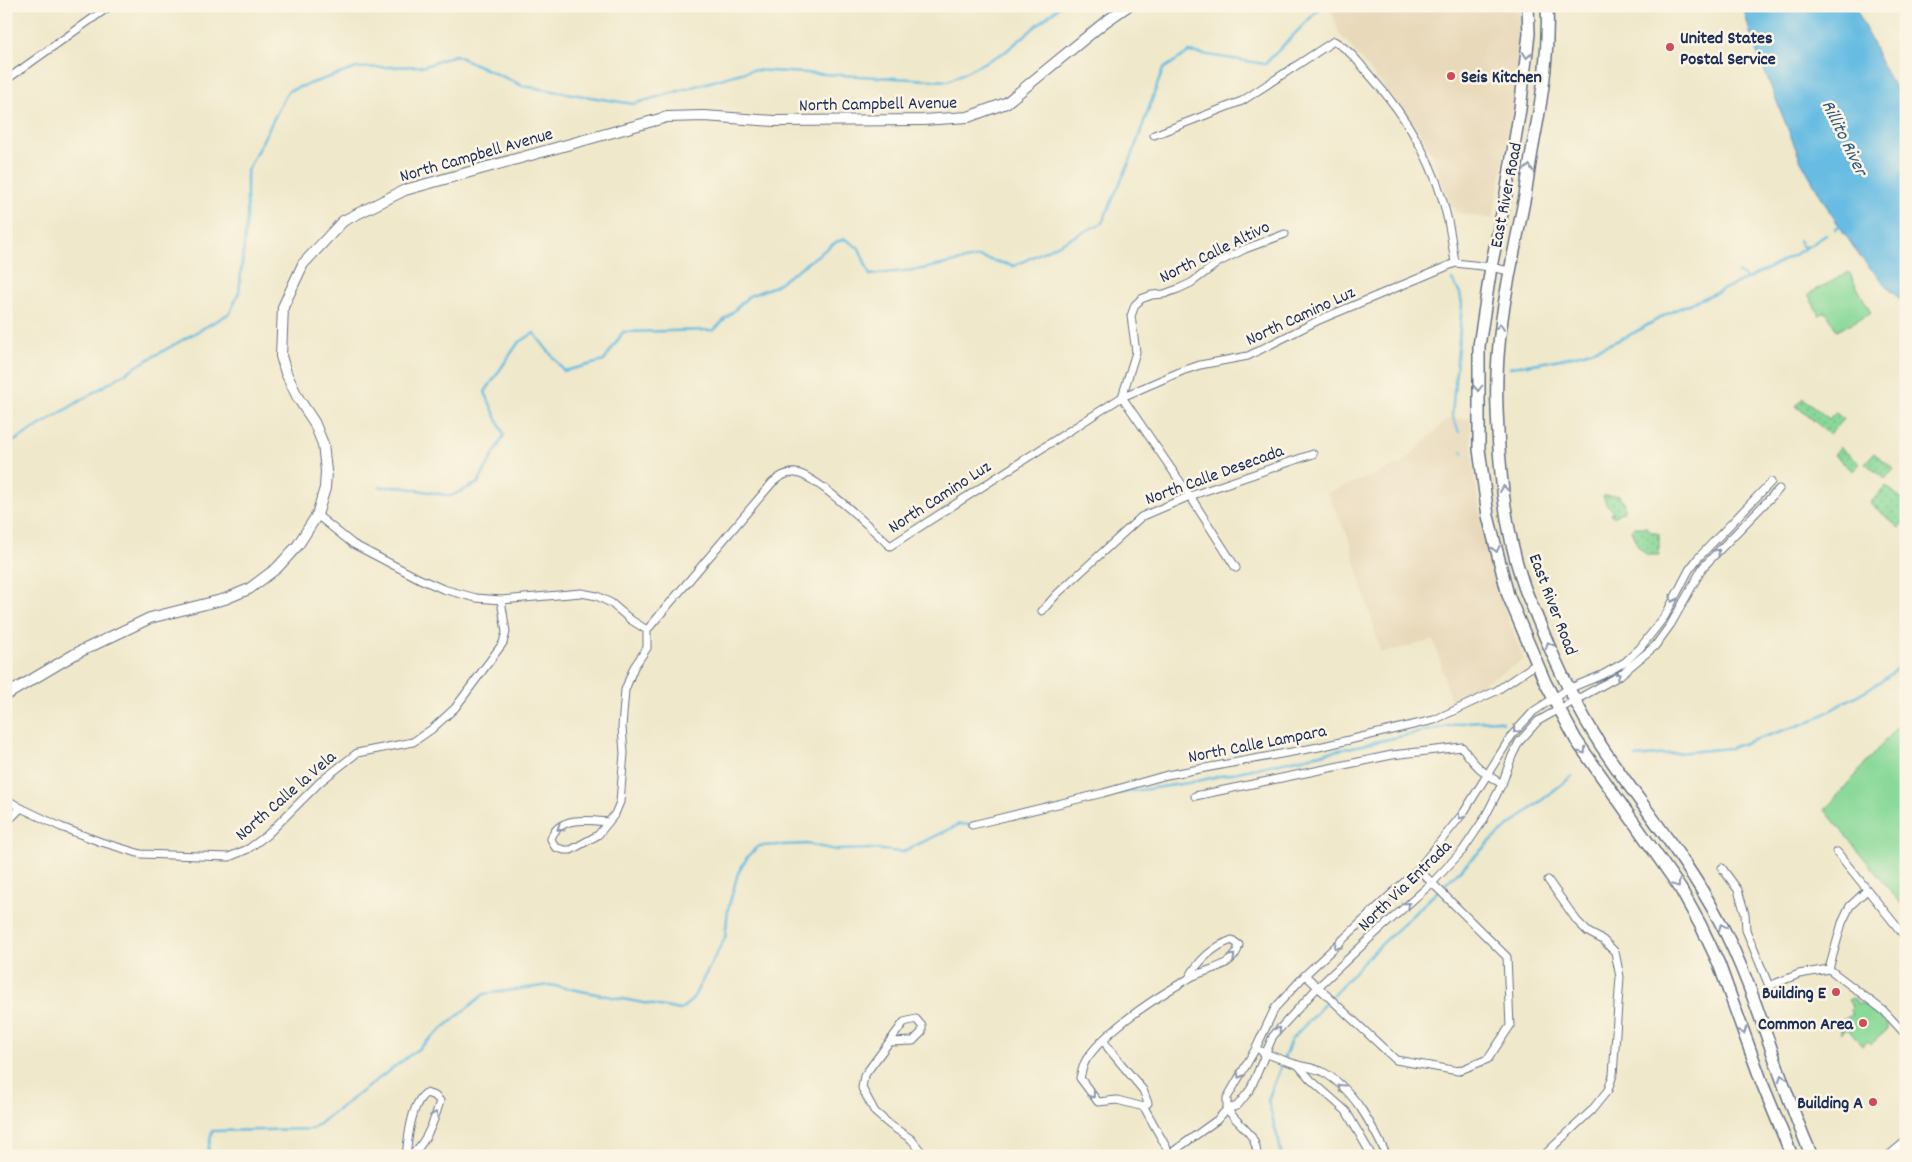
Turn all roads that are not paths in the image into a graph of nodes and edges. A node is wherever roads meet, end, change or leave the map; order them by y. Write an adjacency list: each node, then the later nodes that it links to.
1 (110, 6): 5 (street)
2 (1128, 6): 16 (main road, North Campbell Avenue)
3 (1528, 6): 9 (main road, East River Road, one-way to 9)
4 (1547, 6): 10 (main road, East River Road, one-way to 4)
5 (6, 80)
6 (1154, 135): 8 (street)
7 (1284, 234): 11 (street, North Calle Altivo)
8 (1455, 263): 9 (street, North Camino Luz); 11 (street, North Camino Luz)
9 (1491, 267): 10 (street, North Camino Luz); 21 (main road, East River Road, one-way to 21)
10 (1509, 272): 22 (main road, East River Road, one-way to 10)
11 (1122, 397): 15 (street); 20 (street, North Camino Luz)
12 (1313, 454): 15 (street, North Calle Desecada)
13 (1771, 482): 22 (street, North Via Entrada, one-way to 22)
14 (1778, 489): 25 (street, North Via Entrada, one-way to 14)
15 (1190, 496): 17 (street); 19 (street, North Calle Desecada)
16 (317, 515): 18 (street); 23 (main road, North Campbell Avenue)
17 (1236, 568)
18 (501, 600): 20 (street); 31 (street, North Calle la Vela)
19 (1042, 611)
20 (647, 630): 32 (street)
21 (1536, 664): 24 (main road, East River Road); 34 (street, North Calle Lampara)
22 (1568, 689): 24 (street, North Via Entrada); 25 (main road, East River Road)
23 (6, 695)
24 (1552, 698): 26 (main road, East River Road); 27 (street, North Via Entrada, one-way to 27)
25 (1574, 700): 26 (street, North Via Entrada); 66 (main road, East River Road, one-way to 25)
26 (1558, 709): 28 (street, North Via Entrada); 65 (main road, East River Road, one-way to 65)
27 (1487, 775): 28 (street); 29 (street); 37 (street, North Via Entrada, one-way to 37)
28 (1502, 784): 39 (street, North Via Entrada)
29 (1195, 796)
30 (6, 799): 31 (street, North Calle la Vela)
31 (21, 808): 33 (street)
32 (607, 822): 32 (street, one-way to 32)
33 (6, 823)
34 (972, 825)
35 (1837, 852): 40 (street)
36 (1722, 868): 42 (street)
37 (1418, 869): 39 (street); 43 (street, North Via Entrada, one-way to 43)
38 (1548, 880): 64 (street)
39 (1432, 882): 45 (street, North Via Entrada, one-way to 39); 45 (street)
40 (1867, 890): 41 (street); 42 (street)
41 (1906, 938)
42 (1829, 969): 46 (street)
43 (1305, 976): 45 (street); 49 (street, North Via Entrada)
44 (1190, 978): 44 (street, one-way to 44); 47 (street)
45 (1317, 988): 50 (street, North Via Entrada, one-way to 45)
46 (1906, 1035)
47 (1104, 1040): 52 (street); 52 (street, one-way to 52)
48 (890, 1042): 48 (street); 60 (street)
49 (1256, 1048): 50 (street); 54 (street, North Via Entrada, one-way to 54)
50 (1265, 1053): 51 (street); 54 (street, North Via Entrada)
51 (1298, 1065): 53 (street, one-way to 51); 55 (street)
52 (1144, 1107): 57 (street)
53 (1360, 1108): 55 (street); 63 (street)
54 (1228, 1109): 57 (street, North Via Entrada); 61 (street)
55 (1349, 1116): 62 (street)
56 (1906, 1142): 67 (street)
57 (1168, 1155)
58 (406, 1156): 59 (street, one-way to 58)
59 (410, 1156)
60 (925, 1156)
61 (1257, 1156)
62 (1372, 1156)
63 (1387, 1156)
64 (1543, 1156)
65 (1792, 1156)
66 (1812, 1156)
67 (1888, 1156)

